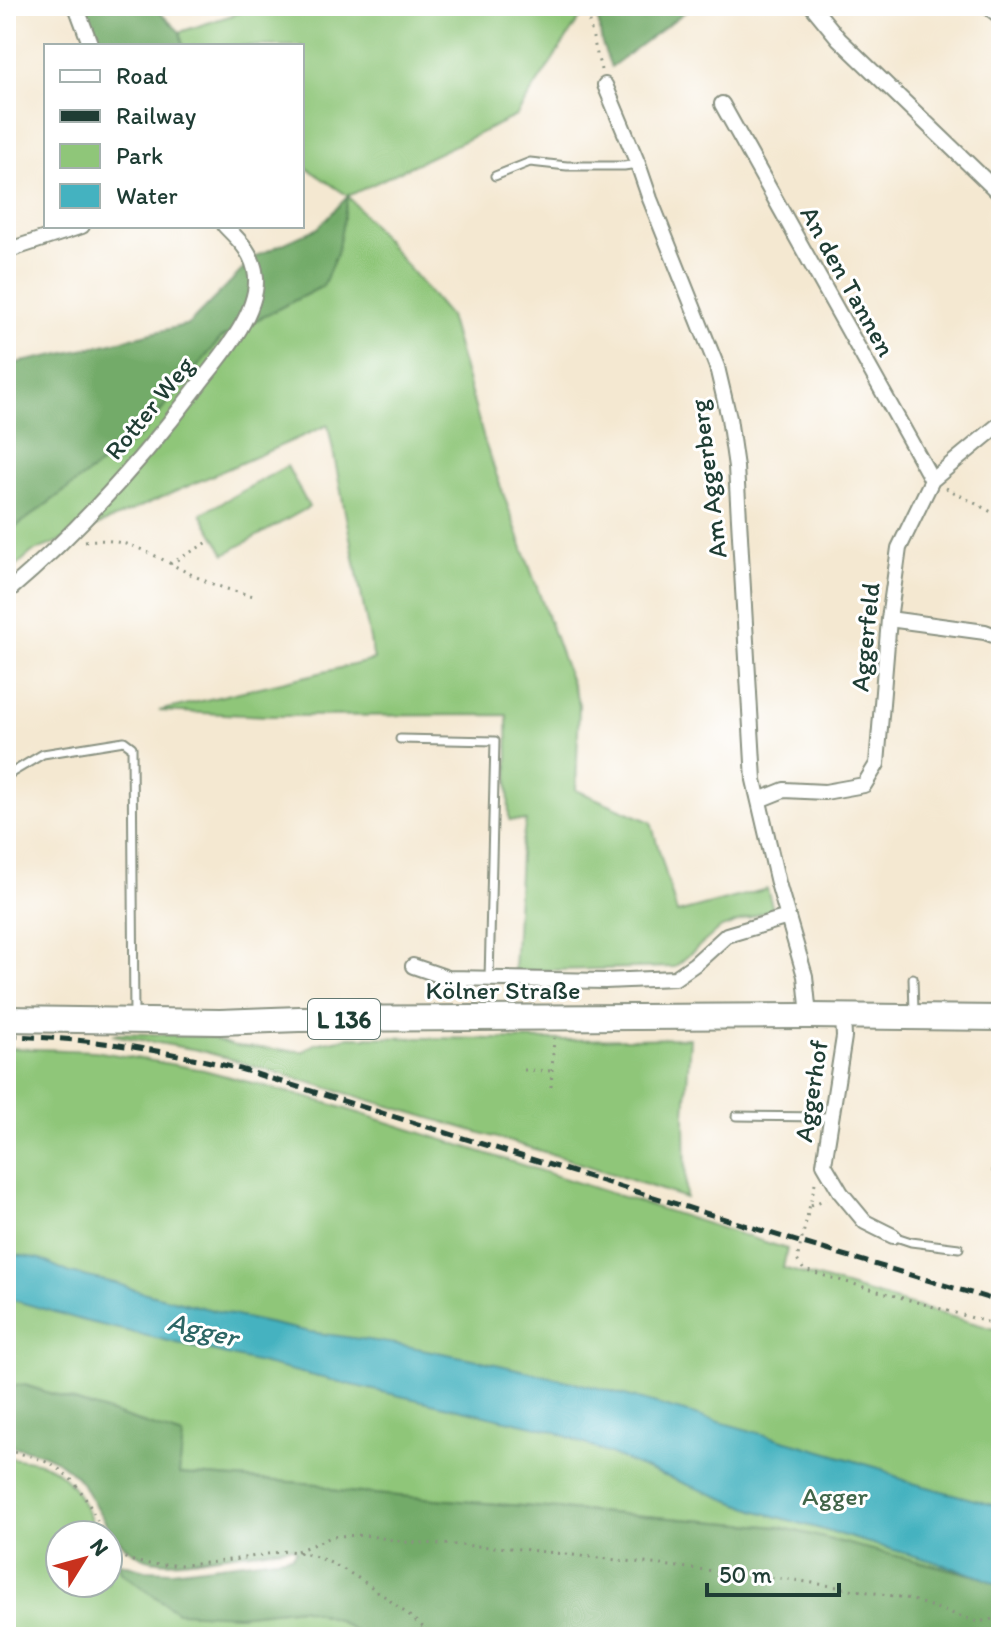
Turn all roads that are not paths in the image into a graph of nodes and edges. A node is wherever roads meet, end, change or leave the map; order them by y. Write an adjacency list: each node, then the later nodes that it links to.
1 (76, 6): 5 (street)
2 (812, 6): 10 (street)
3 (987, 6): 4 (street)
4 (1001, 17)
5 (90, 44)
6 (605, 85): 8 (street, Am Aggerberg)
7 (722, 104): 15 (street, An den Tannen)
8 (638, 164): 9 (lane); 21 (street, Am Aggerberg)
9 (495, 176)
10 (1001, 195)
11 (76, 228): 13 (street)
12 (227, 228): 16 (street, Rotter Weg)
13 (6, 251)
14 (1001, 423): 15 (street, Aggerfeld)
15 (932, 480): 17 (street, Aggerfeld)
16 (6, 593)
17 (889, 619): 18 (street); 21 (street, Aggerfeld)
18 (1001, 638)
19 (400, 739): 25 (lane)
20 (6, 776): 31 (lane)
21 (759, 800): 22 (street, Am Aggerberg)
22 (788, 917): 25 (street); 26 (street, Am Aggerberg)
23 (413, 966): 25 (street)
24 (913, 978): 28 (lane)
25 (489, 979)
26 (809, 1016): 27 (main road, Kölner Straße / L 136); 31 (main road, Kölner Straße / L 136)
27 (843, 1017): 28 (main road, Kölner Straße / L 136); 33 (street, Aggerhof)
28 (914, 1017): 29 (main road, Kölner Straße / L 136)
29 (1001, 1018)
30 (6, 1019): 31 (main road, Kölner Straße / L 136)
31 (134, 1020)
32 (736, 1116): 33 (lane)
33 (832, 1117): 36 (street, Aggerhof)
34 (1001, 1152): 35 (lane)
35 (997, 1171)
36 (893, 1236): 37 (lane)
37 (959, 1248)

